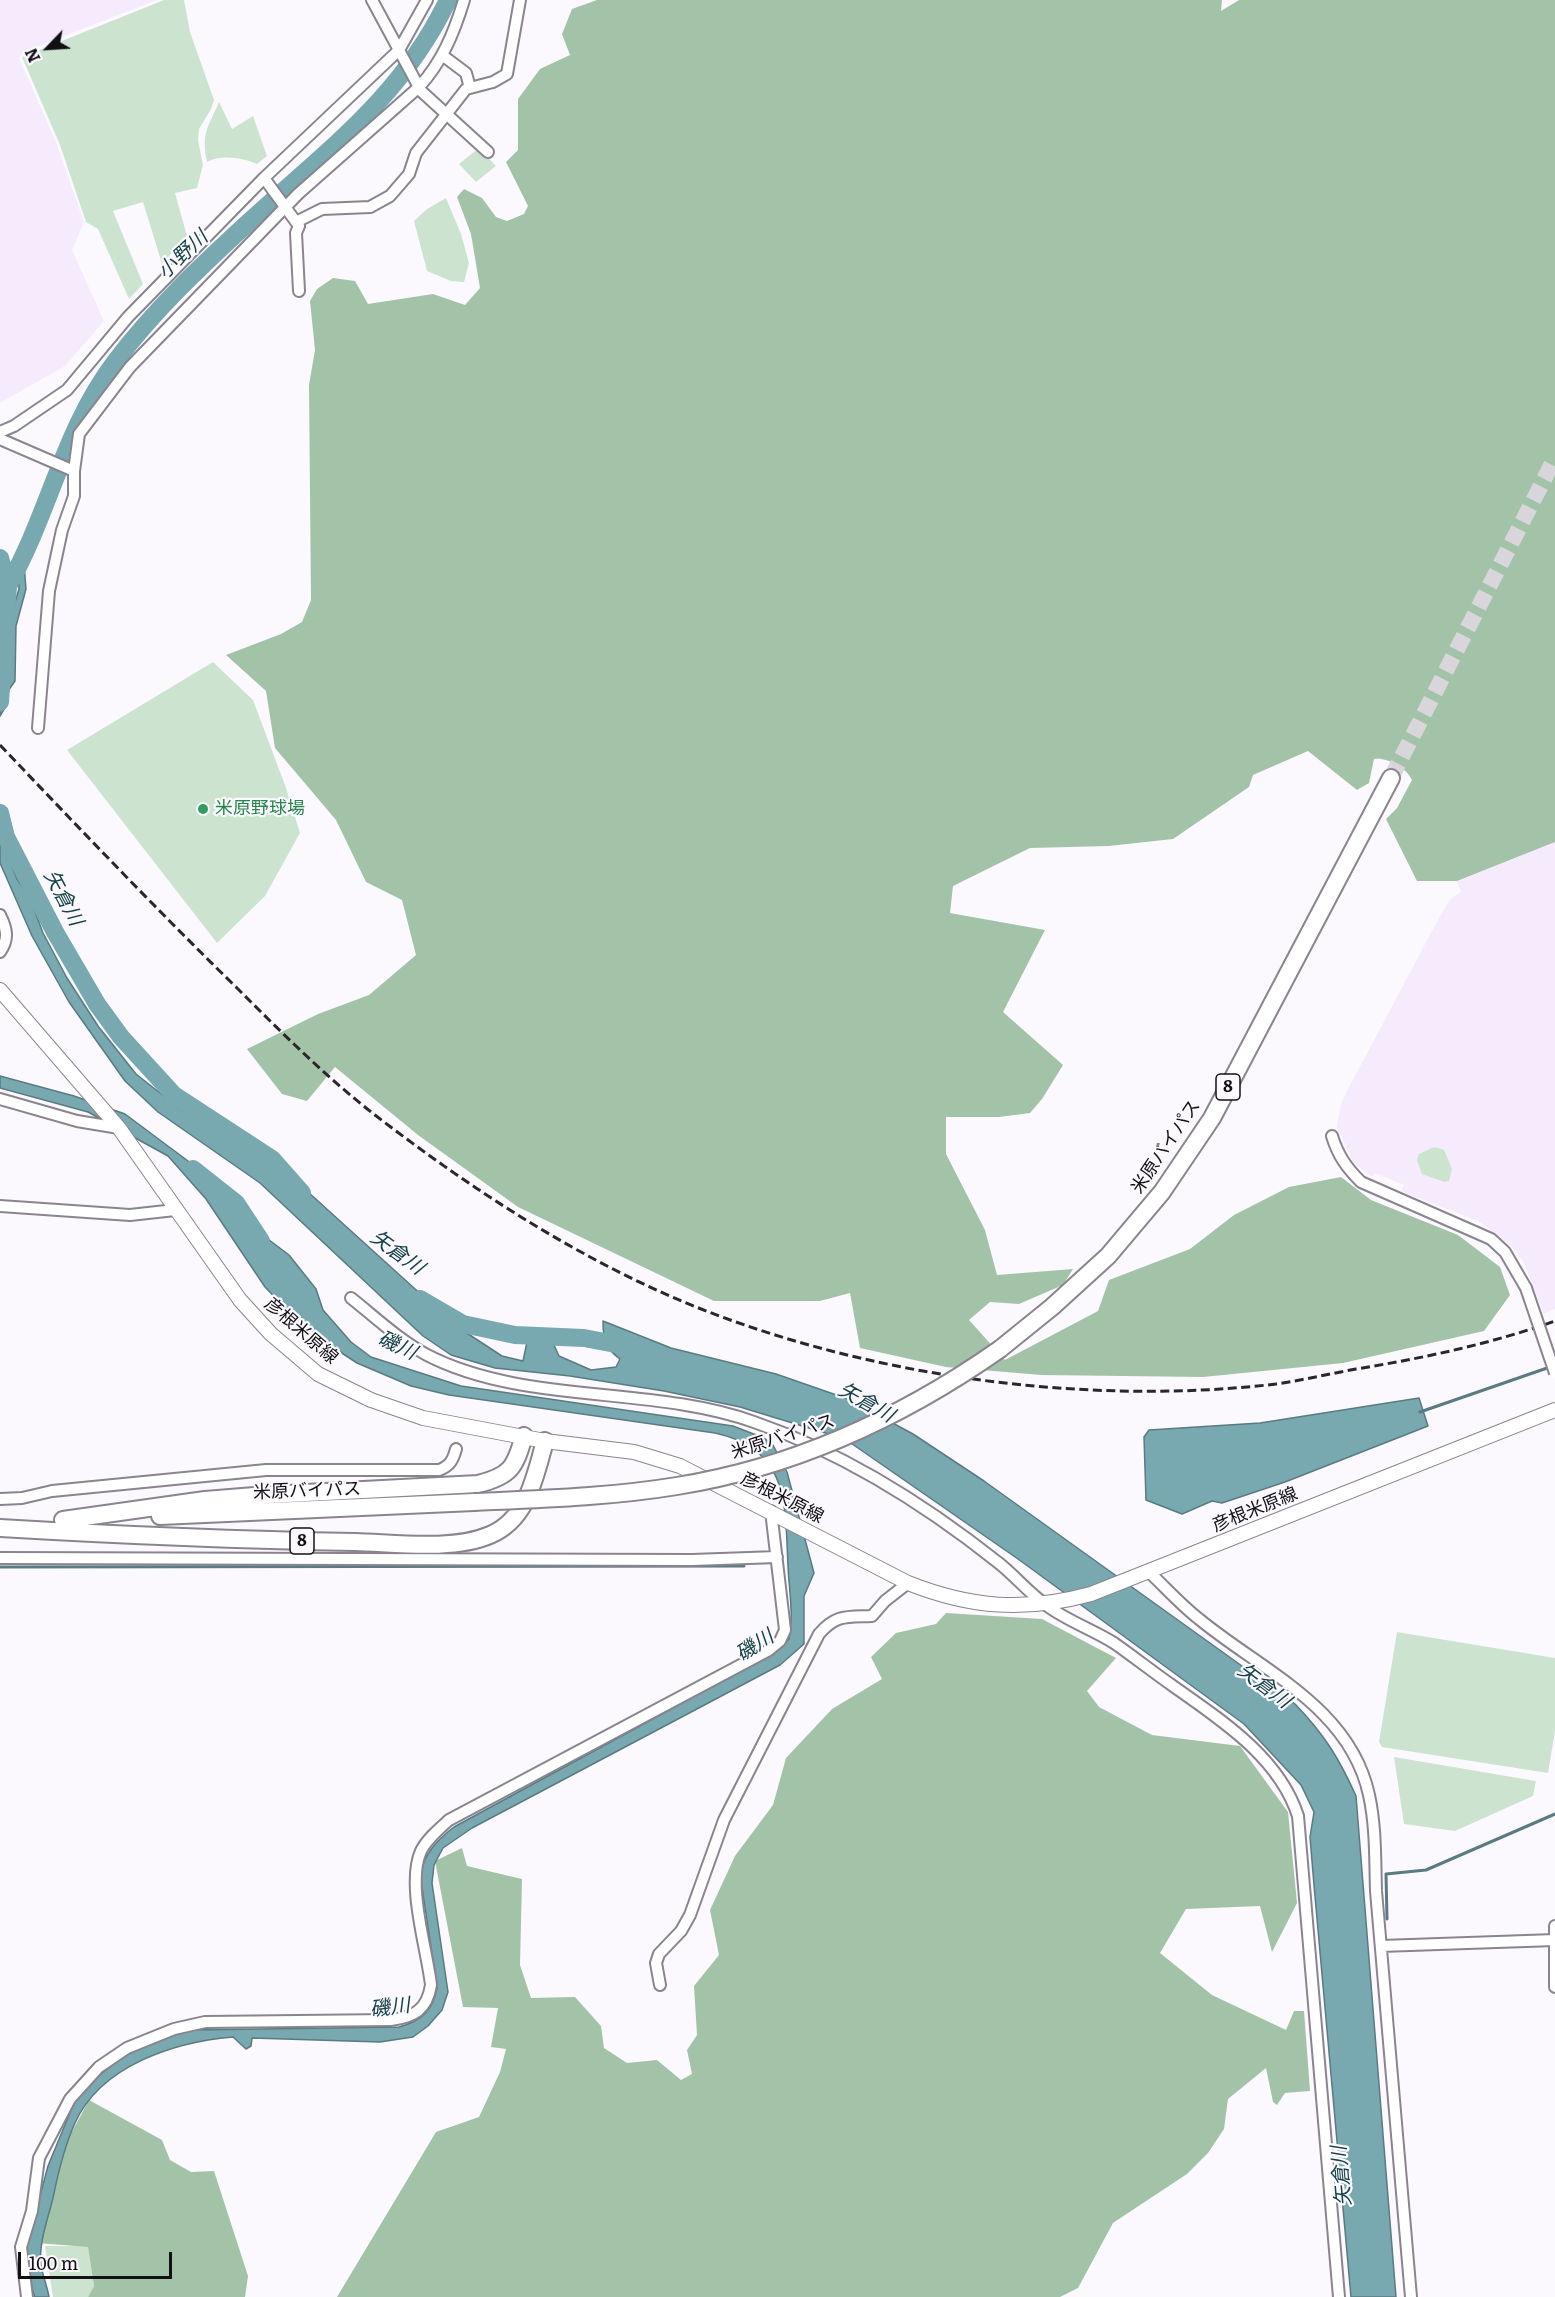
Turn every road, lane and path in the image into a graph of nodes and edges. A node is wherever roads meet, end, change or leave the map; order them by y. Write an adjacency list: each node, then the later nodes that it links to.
1 (372, 0): 5 (street)
2 (427, 0): 5 (street)
3 (464, 0): 6 (street)
4 (520, 0): 8 (street)
5 (402, 54): 7 (street); 11 (street)
6 (442, 55): 7 (street); 8 (street)
7 (418, 85): 9 (street); 12 (street)
8 (470, 88): 9 (street)
9 (447, 114): 10 (street); 13 (street)
10 (488, 152)
11 (266, 181): 12 (street); 15 (street)
12 (286, 206): 13 (street); 17 (street)
13 (296, 222): 14 (street)
14 (299, 291)
15 (0, 432)
16 (0, 439): 17 (street)
17 (74, 471): 18 (street)
18 (38, 728)
19 (1391, 778): 36 (highway, 米原バイパス / 8, bridge)
20 (0, 915): 21 (street)
21 (0, 952)
22 (0, 990): 24 (main road, 彦根米原線)
23 (0, 1099): 24 (street)
24 (119, 1128): 27 (main road, 彦根米原線)
25 (1332, 1136): 29 (street, bridge)
26 (0, 1206): 27 (street)
27 (175, 1210): 31 (main road, 彦根米原線)
28 (351, 1298): 43 (street)
29 (1555, 1373)
30 (1555, 1410): 41 (main road, 彦根米原線)
31 (524, 1436): 32 (main road, 彦根米原線); 36 (highway, 8)
32 (545, 1441): 35 (main road, 彦根米原線); 38 (highway, 8)
33 (456, 1449): 34 (street)
34 (0, 1499)
35 (775, 1514): 39 (street); 42 (main road, 彦根米原線)
36 (63, 1520): 37 (highway, 米原バイパス / 8)
37 (0, 1522)
38 (0, 1528)
39 (777, 1557): 40 (street); 49 (street)
40 (0, 1558)
41 (1143, 1574): 43 (main road, 彦根米原線); 46 (street)
42 (908, 1583): 43 (main road, 彦根米原線); 47 (street)
43 (1050, 1604): 50 (street)
44 (1555, 1926): 45 (street)
45 (1554, 1940): 46 (street); 48 (street)
46 (1381, 1946): 51 (street)
47 (660, 1985)
48 (1555, 1987)
49 (27, 2297)
50 (1339, 2297)
51 (1411, 2297)

